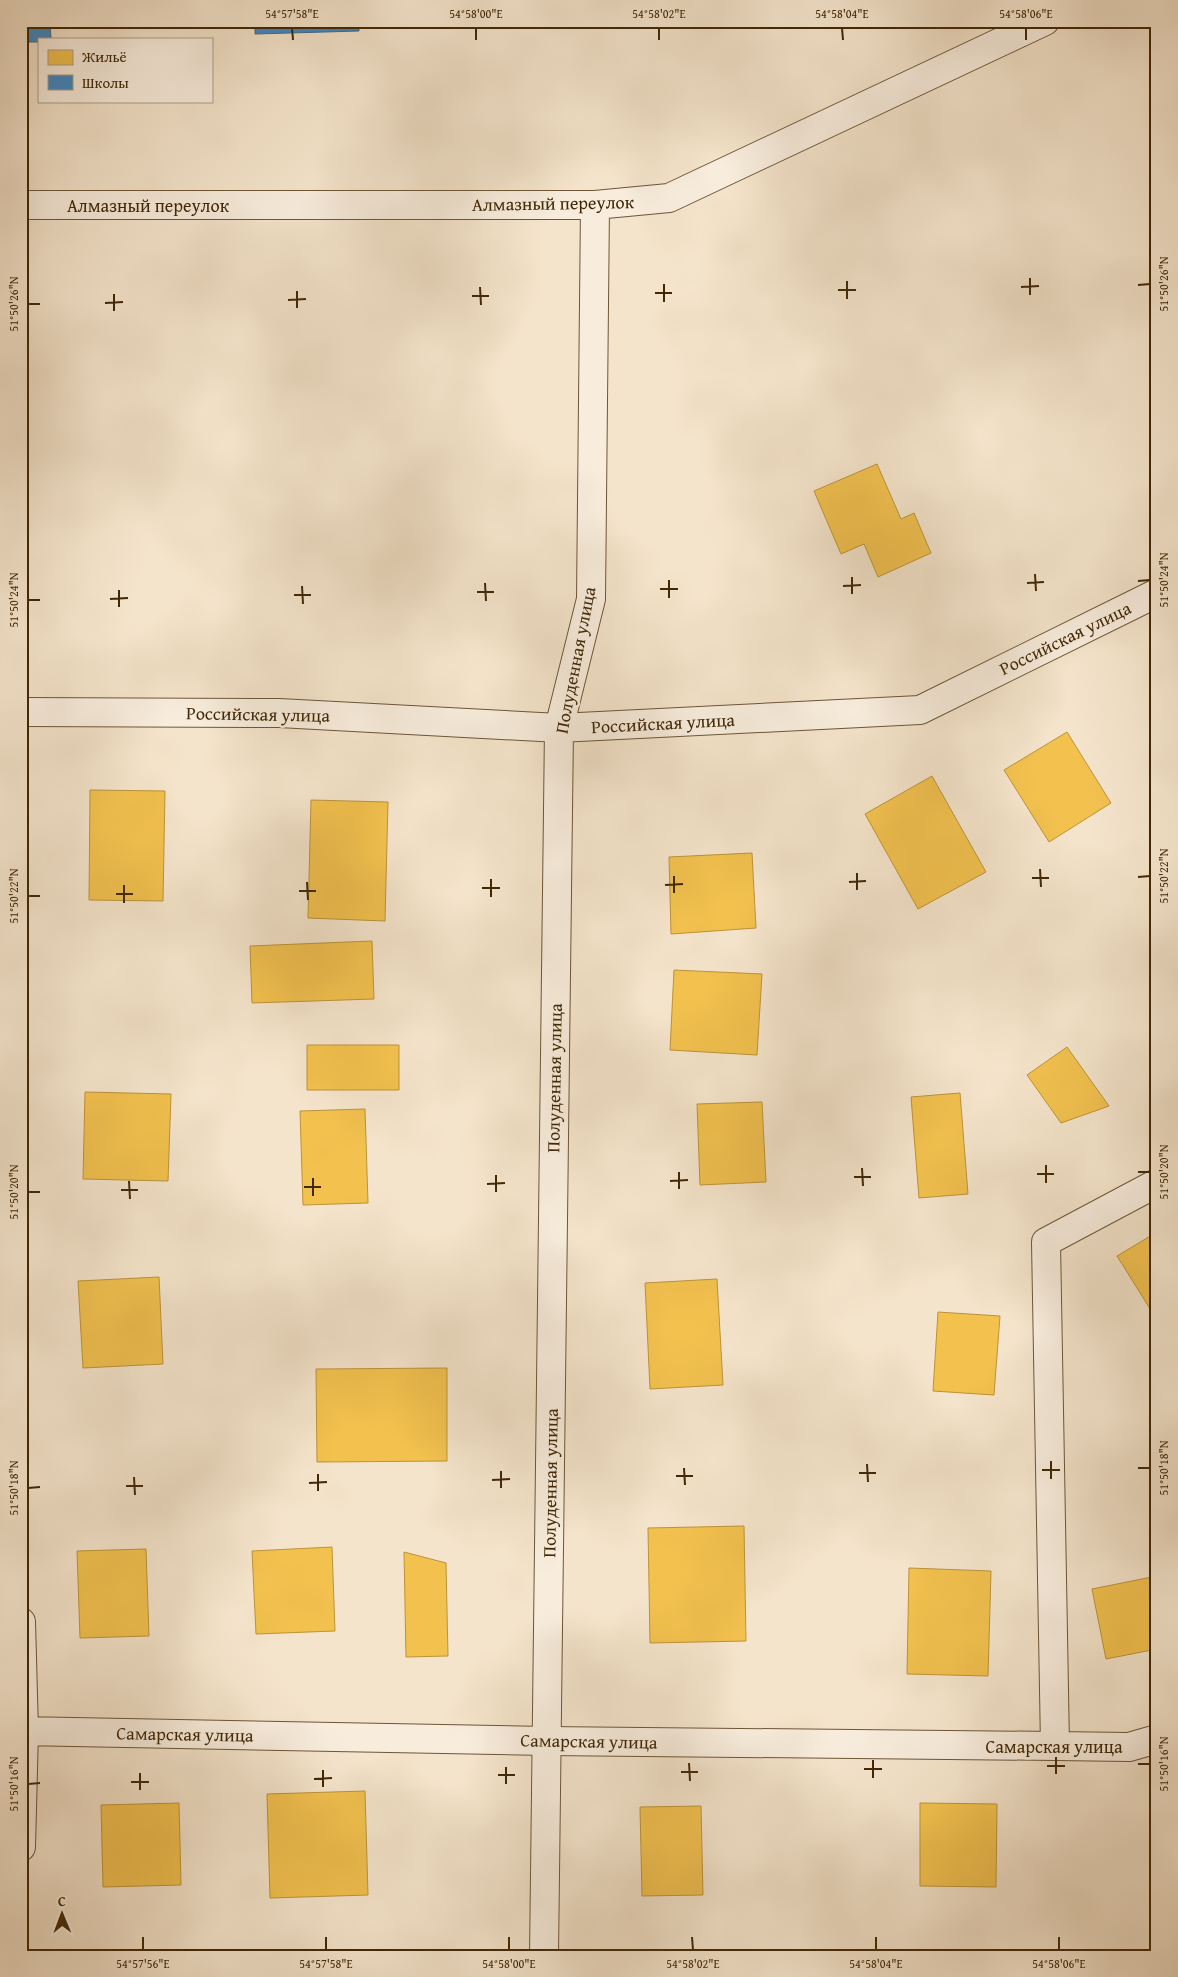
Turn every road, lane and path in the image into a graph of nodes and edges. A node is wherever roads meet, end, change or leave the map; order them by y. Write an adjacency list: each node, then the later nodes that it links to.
1 (1045, 21): 3 (street, Алмазный переулок)
2 (21, 204): 3 (street, Алмазный переулок)
3 (595, 205): 6 (street, Полуденная улица)
4 (1157, 592): 6 (street, Российская улица)
5 (21, 712): 6 (street, Российская улица)
6 (559, 728): 11 (street, Полуденная улица)
7 (1157, 1183): 12 (street)
8 (21, 1622): 9 (street)
9 (23, 1731): 11 (street, Самарская улица); 13 (street)
10 (1157, 1739): 12 (street, Самарская улица)
11 (546, 1741): 12 (street, Самарская улица); 14 (street, Полуденная улица)
12 (1055, 1746)
13 (21, 1847)
14 (544, 1956)

